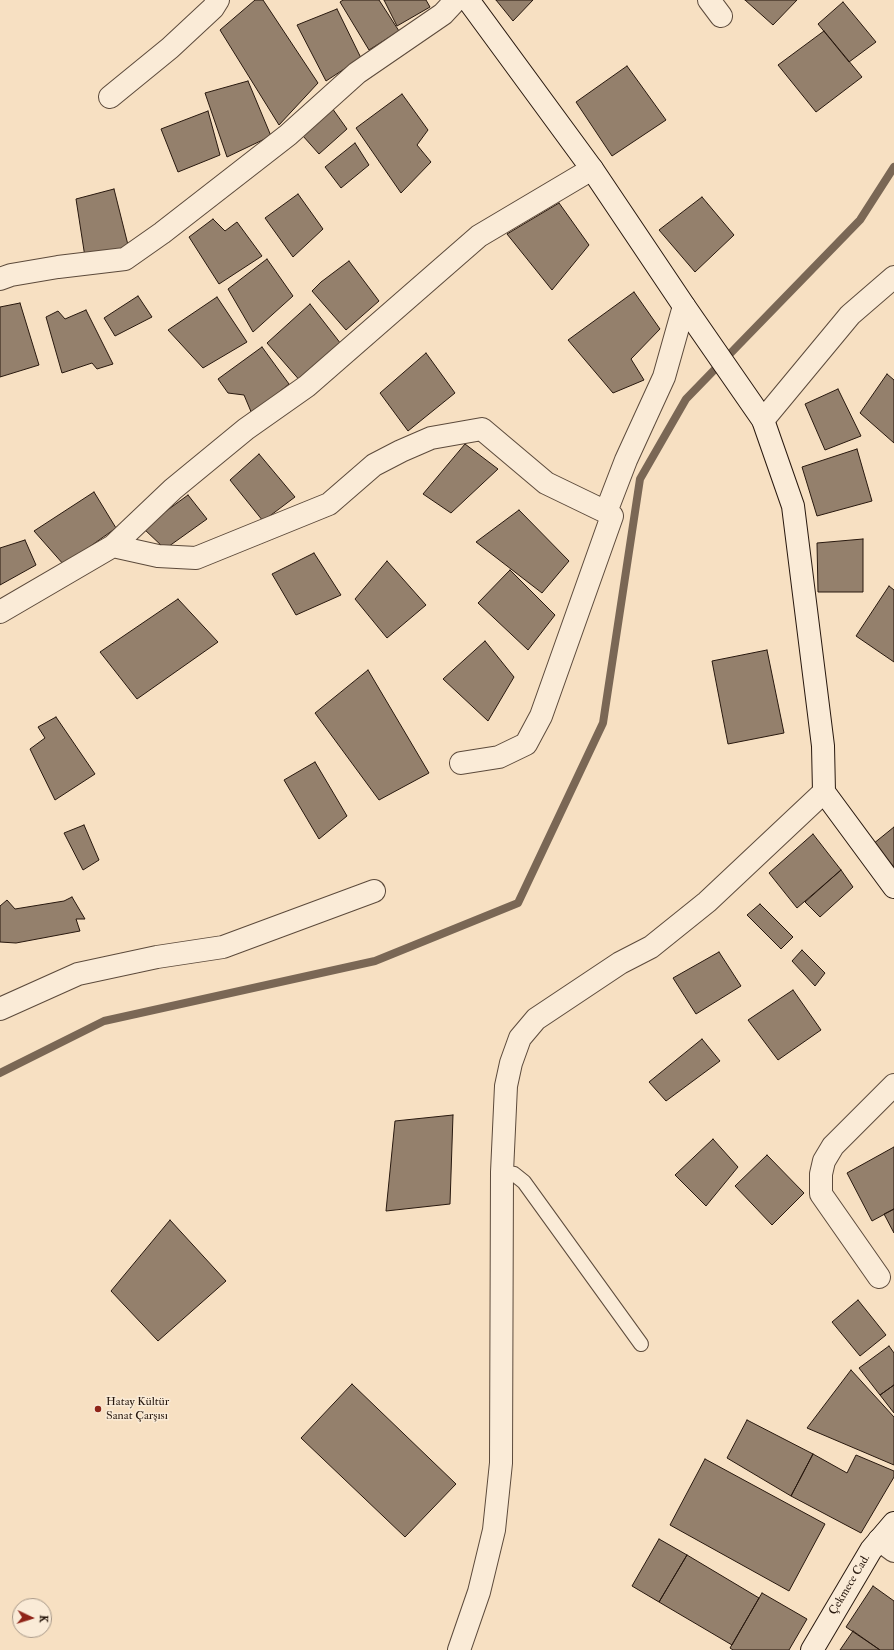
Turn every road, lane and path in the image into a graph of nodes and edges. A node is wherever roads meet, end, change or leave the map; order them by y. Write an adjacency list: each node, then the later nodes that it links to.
1 (218, 0): 4 (street)
2 (456, 0): 7 (street)
3 (468, 0): 5 (street)
4 (110, 97)
5 (592, 169): 8 (street); 11 (street)
6 (894, 277): 9 (street)
7 (0, 279)
8 (684, 306): 9 (street); 10 (street)
9 (763, 420): 14 (street)
10 (606, 512): 11 (street); 13 (street)
11 (114, 546): 12 (street)
12 (0, 612)
13 (461, 763)
14 (824, 792): 15 (street); 19 (street)
15 (894, 887)
16 (374, 891): 17 (street)
17 (0, 1009)
18 (894, 1085): 20 (street)
19 (502, 1172): 21 (lane); 24 (street)
20 (879, 1277)
21 (641, 1344)
22 (894, 1523): 23 (street, Çekmece Cad.)
23 (886, 1545): 25 (street, Çekmece Cad.)
24 (459, 1650)
25 (812, 1650)

